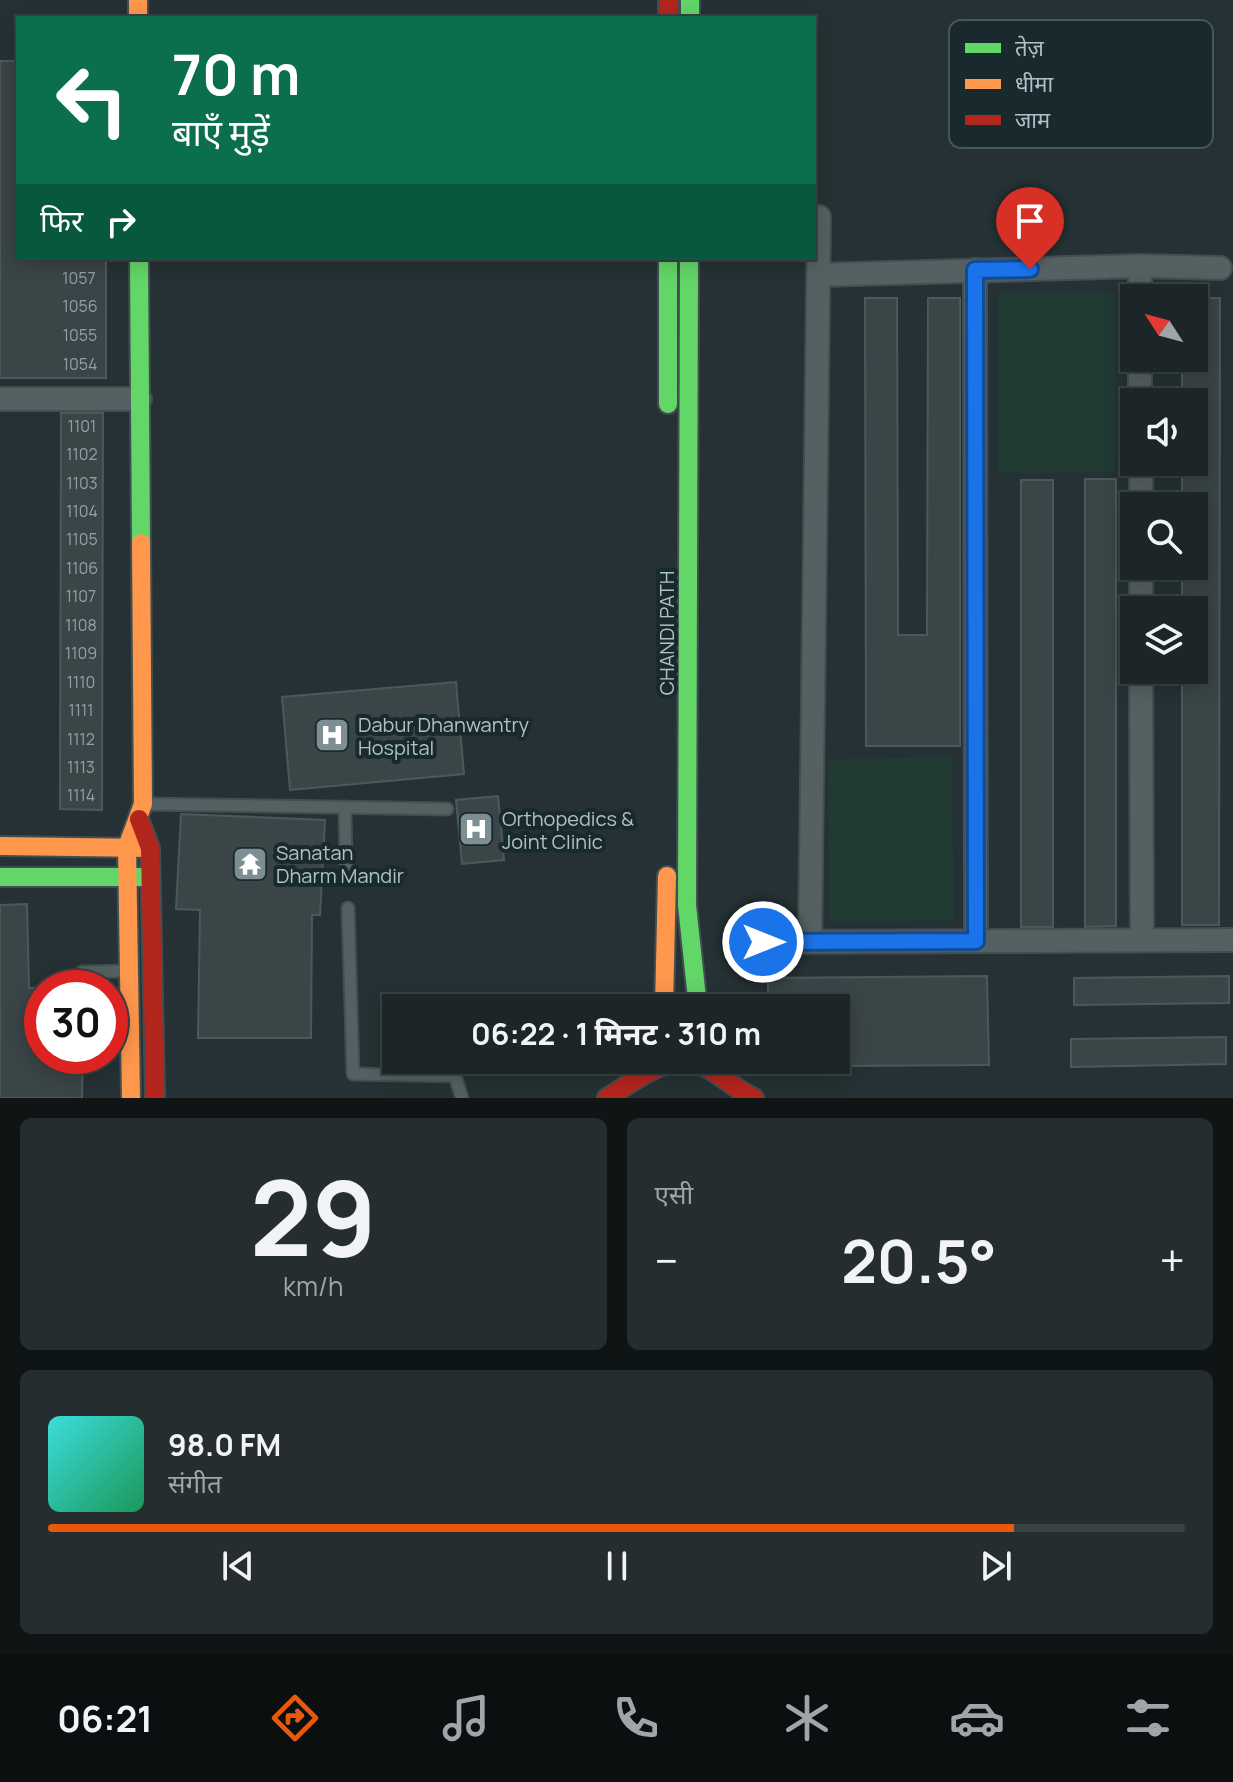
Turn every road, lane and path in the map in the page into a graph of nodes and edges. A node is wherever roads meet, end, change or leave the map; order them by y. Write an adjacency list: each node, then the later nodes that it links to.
1 (819, 217): 8 (street)
2 (139, 260): 11 (street)
3 (668, 260): 12 (street)
4 (689, 260): 33 (street, CHANDI PATH)
5 (1140, 266): 6 (street); 7 (street); 9 (street)
6 (1220, 268)
7 (975, 270): 8 (street); 29 (street)
8 (818, 275): 28 (street)
9 (1140, 284)
10 (0, 399): 11 (street)
11 (140, 399): 16 (street)
12 (668, 416)
13 (1141, 684): 26 (street)
14 (345, 807): 15 (lane); 16 (lane); 21 (lane)
15 (447, 809)
16 (141, 812): 18 (street); 19 (street)
17 (0, 846): 18 (street)
18 (127, 847): 19 (street); 23 (street)
19 (150, 848): 24 (street)
20 (667, 852): 32 (street)
21 (346, 876)
22 (0, 877): 23 (street)
23 (127, 877): 24 (street); 31 (street)
24 (150, 877): 38 (street)
25 (348, 908): 39 (lane)
26 (1142, 940): 27 (street); 29 (street)
27 (1233, 940)
28 (810, 941): 29 (street); 30 (street)
29 (976, 941)
30 (763, 942)
31 (129, 971): 37 (street)
32 (664, 994)
33 (697, 994)
34 (720, 1074): 36 (street)
35 (635, 1080): 40 (street)
36 (744, 1095)
37 (131, 1098)
38 (155, 1098)
39 (462, 1098)
40 (607, 1098)

